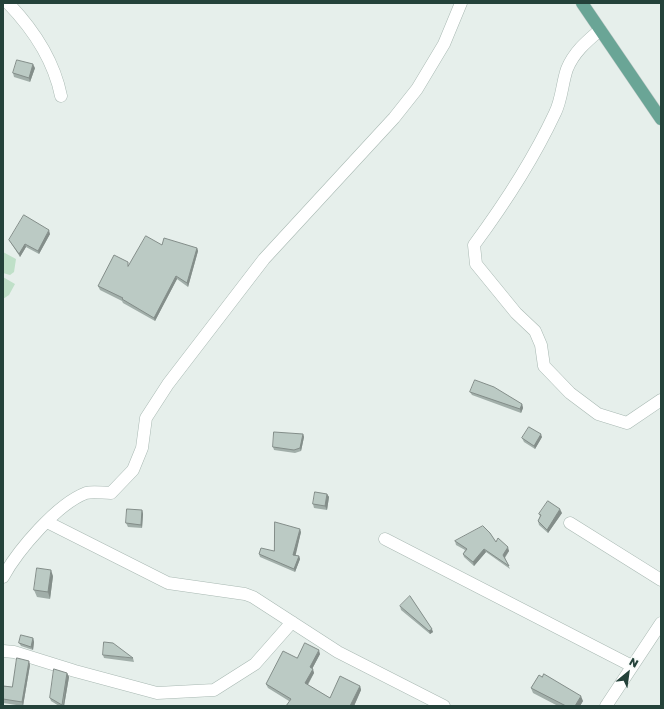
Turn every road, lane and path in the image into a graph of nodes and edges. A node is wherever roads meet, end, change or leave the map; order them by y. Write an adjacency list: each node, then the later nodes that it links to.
1 (8, 3): 5 (street)
2 (461, 3): 8 (street)
3 (582, 3): 4 (main road)
4 (600, 30): 6 (main road); 7 (street)
5 (61, 96)
6 (661, 119)
7 (661, 400)
8 (47, 522): 11 (street); 13 (street)
9 (570, 523): 12 (street)
10 (385, 539): 16 (street)
11 (3, 577)
12 (661, 580)
13 (292, 622): 15 (street); 17 (street)
14 (660, 628): 16 (street)
15 (3, 651)
16 (632, 666): 18 (street)
17 (444, 706)
18 (606, 706)

